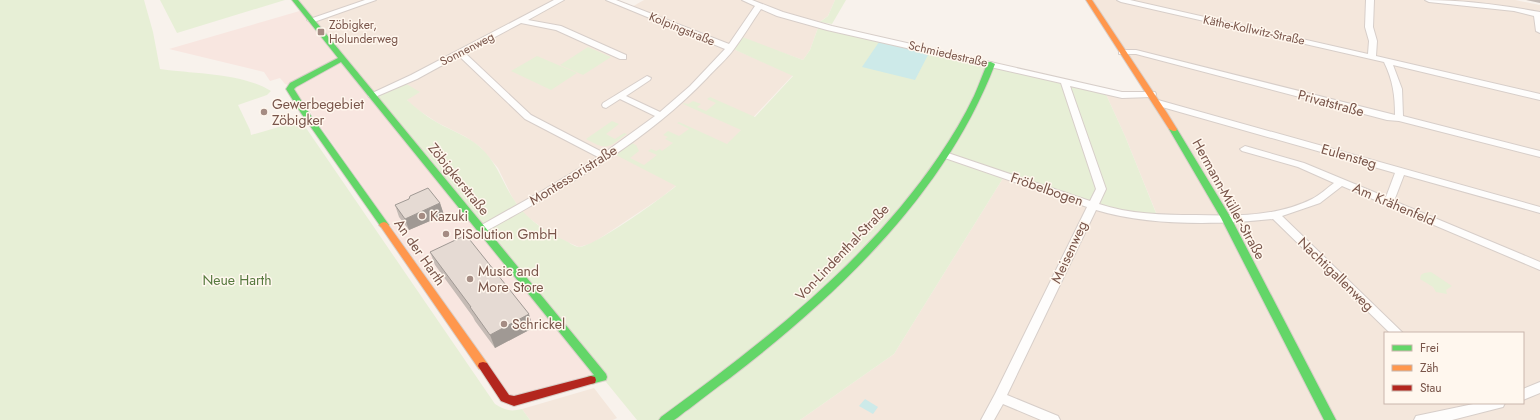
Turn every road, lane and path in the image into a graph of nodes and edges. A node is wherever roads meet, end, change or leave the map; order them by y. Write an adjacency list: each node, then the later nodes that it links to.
1 (295, 0): 12 (street, Zöbigkerstraße)
2 (372, 0): 12 (street)
3 (560, 0): 13 (street, Sonnenweg)
4 (610, 0): 15 (street, Kolpingstraße)
5 (746, 0): 10 (street, Schmiedestraße)
6 (1089, 0): 16 (street, Hermann-Müller-Straße)
7 (1121, 0): 19 (street, Käthe-Kollwitz-Straße)
8 (1370, 0): 19 (street)
9 (1429, 0): 11 (street)
10 (759, 6): 15 (street, Montessoristraße); 22 (street, Schmiedestraße)
11 (1538, 15): 14 (street)
12 (311, 20): 20 (street, Zöbigkerstraße)
13 (521, 21): 17 (street, Sonnenweg); 18 (street)
14 (1540, 31)
15 (731, 48): 31 (street, Montessoristraße)
16 (1122, 52): 25 (street, Hermann-Müller-Straße); 32 (street, Privatstraße)
17 (460, 53): 26 (street, Sonnenweg); 36 (street)
18 (623, 57)
19 (1372, 57): 21 (street, Käthe-Kollwitz-Straße)
20 (343, 58): 26 (street, Zöbigkerstraße); 47 (street, An der Harth)
21 (1387, 61): 28 (street, Käthe-Kollwitz-Straße); 32 (street)
22 (991, 64): 24 (street, Schmiedestraße); 35 (street, Von-Lindenthal-Straße)
23 (647, 78): 27 (street)
24 (1064, 81): 25 (street, Schmiedestraße); 40 (street, Fröbelbogen)
25 (1152, 94): 29 (street, Hermann-Müller-Straße)
26 (372, 95): 44 (street, Zöbigkerstraße)
27 (620, 96): 30 (street); 31 (street)
28 (1540, 98)
29 (1158, 103): 37 (street, Eulensteg); 43 (street, Hermann-Müller-Straße)
30 (606, 105)
31 (661, 116): 36 (street, Montessoristraße)
32 (1399, 118): 34 (street, Privatstraße)
33 (1245, 149): 38 (street, Am Krähenfeld)
34 (1540, 154)
35 (945, 155): 40 (street, Fröbelbogen); 53 (street, Von-Lindenthal-Straße)
36 (604, 157): 44 (street, Montessoristraße)
37 (1401, 170): 39 (street); 41 (street, Eulensteg)
38 (1341, 182): 39 (street, Am Krähenfeld); 42 (street, Meisenweg)
39 (1389, 202): 45 (street, Am Krähenfeld)
40 (1092, 205): 43 (street, Meisenweg); 50 (street, Meisenweg)
41 (1540, 210)
42 (1275, 215): 43 (street, Meisenweg); 46 (street, Nachtigallenweg)
43 (1226, 218): 56 (street, Hermann-Müller-Straße)
44 (482, 229): 47 (street, Zöbigkerstraße)
45 (1540, 266)
46 (1397, 332)
47 (602, 376)
48 (1540, 387): 49 (street)
49 (1524, 395)
50 (1000, 396): 54 (street, Meisenweg); 55 (street)
51 (1490, 404): 52 (street)
52 (1473, 406): 57 (street)
53 (665, 420)
54 (987, 420)
55 (1054, 420)
56 (1330, 420)
57 (1420, 420)

